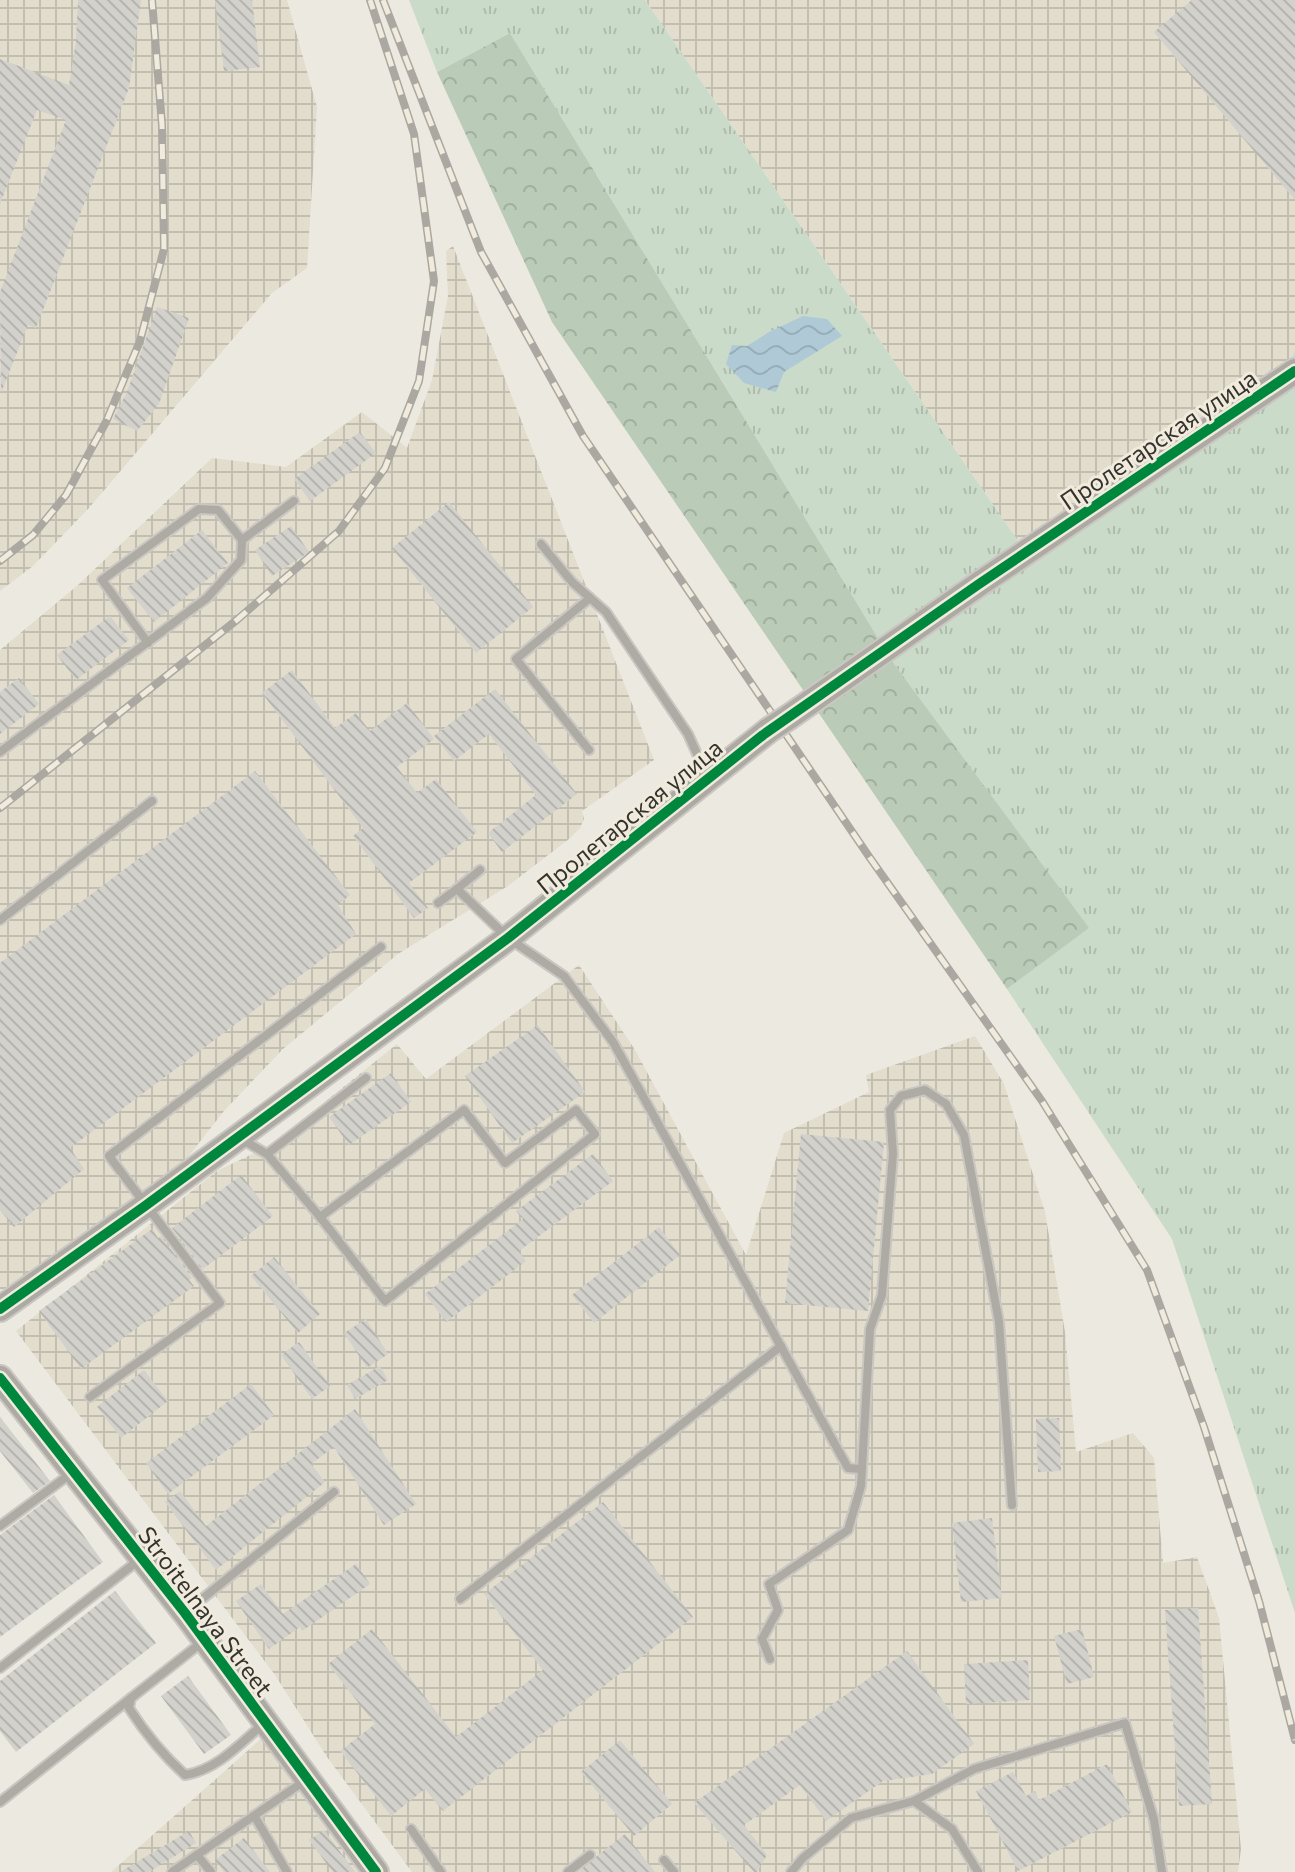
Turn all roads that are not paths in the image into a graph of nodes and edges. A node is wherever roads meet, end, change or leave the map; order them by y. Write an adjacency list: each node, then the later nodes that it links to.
1 (1295, 371): 9 (street, Пролетарская улица)
2 (294, 501): 3 (lane)
3 (242, 540): 6 (lane); 6 (lane)
4 (541, 544): 5 (lane)
5 (590, 598): 7 (lane); 9 (lane)
6 (148, 643): 8 (lane)
7 (589, 750)
8 (0, 752)
9 (708, 778): 15 (street, Пролетарская улица)
10 (152, 801): 14 (lane)
11 (480, 870): 12 (lane)
12 (457, 889): 13 (lane); 15 (lane)
13 (438, 903)
14 (0, 920)
15 (508, 938): 18 (street, Пролетарская улица); 23 (lane)
16 (381, 947): 20 (lane)
17 (366, 1078): 19 (lane)
18 (236, 1137): 19 (lane); 20 (street, Пролетарская улица)
19 (267, 1154): 21 (lane)
20 (145, 1206): 22 (street, Пролетарская улица); 25 (lane)
21 (320, 1217): 21 (lane)
22 (2, 1302)
23 (781, 1346): 26 (lane); 32 (lane)
24 (0, 1378): 27 (street, Stroitelnaya Street)
25 (90, 1397)
26 (860, 1469): 29 (lane); 35 (lane)
27 (74, 1472): 30 (lane); 33 (street, Stroitelnaya Street)
28 (334, 1492): 33 (lane)
29 (1012, 1505)
30 (0, 1526)
31 (139, 1559): 36 (lane)
32 (460, 1599)
33 (185, 1613): 39 (street, Stroitelnaya Street)
34 (201, 1643): 37 (lane)
35 (770, 1659)
36 (0, 1668)
37 (131, 1698): 38 (lane); 41 (lane)
38 (262, 1724)
39 (307, 1779): 42 (lane); 50 (street, Stroitelnaya Street)
40 (914, 1801): 54 (lane); 55 (lane); 56 (lane)
41 (0, 1802)
42 (255, 1817): 44 (lane); 49 (lane)
43 (411, 1829): 51 (lane)
44 (197, 1855): 47 (lane); 48 (lane)
45 (590, 1855): 52 (lane)
46 (664, 1860): 53 (lane)
47 (172, 1872)
48 (211, 1872)
49 (287, 1872)
50 (376, 1872)
51 (441, 1872)
52 (568, 1872)
53 (674, 1872)
54 (791, 1872)
55 (978, 1872)
56 (1162, 1872)

